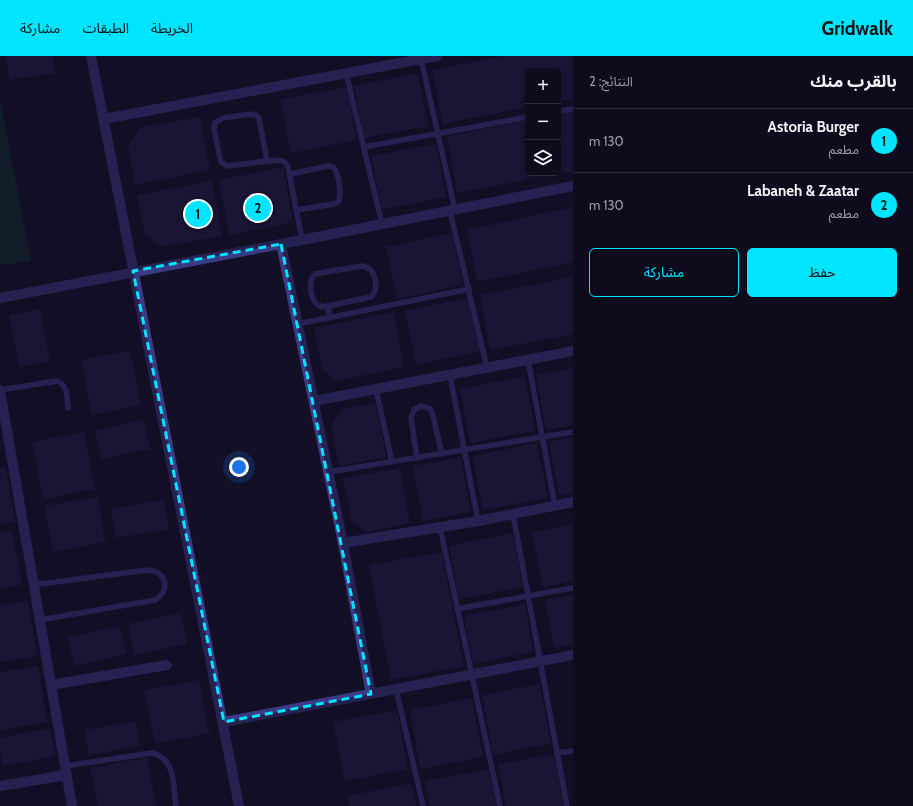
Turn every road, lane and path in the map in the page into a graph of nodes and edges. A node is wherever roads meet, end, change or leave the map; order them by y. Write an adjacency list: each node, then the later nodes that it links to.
1 (91, 56): 8 (street)
2 (437, 56): 3 (street)
3 (421, 59): 4 (street); 9 (lane)
4 (346, 73): 8 (street); 10 (lane)
5 (573, 108): 6 (lane)
6 (561, 110)
7 (525, 118): 9 (lane)
8 (104, 120): 19 (street)
9 (437, 134): 10 (lane); 15 (lane)
10 (364, 147): 16 (lane)
11 (267, 161): 11 (lane); 12 (lane)
12 (290, 174): 14 (lane); 14 (lane)
13 (573, 186): 15 (street)
14 (297, 210): 17 (lane)
15 (453, 210): 16 (street); 20 (lane)
16 (382, 224): 17 (street)
17 (302, 240): 18 (street)
18 (281, 244): 19 (street); 24 (street)
19 (133, 271): 21 (street); 59 (street)
20 (469, 289): 23 (lane); 27 (lane)
21 (0, 298)
22 (328, 306): 22 (lane); 23 (lane)
23 (330, 318): 24 (lane)
24 (298, 324): 31 (street)
25 (573, 351): 26 (street)
26 (528, 360): 27 (street); 34 (lane)
27 (487, 368): 28 (street)
28 (450, 375): 29 (street); 36 (lane)
29 (376, 389): 31 (street); 39 (lane)
30 (0, 390): 32 (lane); 35 (street)
31 (314, 401): 40 (street)
32 (68, 408)
33 (573, 432): 34 (lane)
34 (542, 437): 36 (lane); 42 (lane)
35 (5, 447): 47 (street)
36 (464, 450): 37 (lane); 44 (lane)
37 (442, 454): 38 (lane); 38 (lane)
38 (417, 458): 39 (lane)
39 (392, 462): 40 (lane)
40 (328, 472): 46 (street)
41 (573, 502): 42 (street)
42 (555, 506): 43 (street)
43 (513, 514): 44 (street); 49 (lane)
44 (478, 521): 45 (street)
45 (440, 527): 46 (street); 50 (lane)
46 (343, 543): 58 (street)
47 (33, 584): 51 (street); 51 (lane)
48 (573, 588): 49 (lane)
49 (528, 596): 50 (lane); 53 (lane)
50 (457, 609): 55 (lane)
51 (40, 620): 56 (street)
52 (573, 655): 53 (street)
53 (540, 661): 55 (street); 61 (lane)
54 (167, 665): 56 (street)
55 (471, 674): 57 (street); 68 (lane)
56 (51, 685): 62 (street)
57 (396, 689): 58 (street); 67 (lane)
58 (371, 694): 59 (street)
59 (224, 722): 66 (street)
60 (573, 751): 61 (lane)
61 (557, 753): 69 (lane)
62 (66, 771): 63 (street); 64 (street); 65 (lane)
63 (0, 786)
64 (72, 806)
65 (176, 806)
66 (239, 806)
67 (423, 806)
68 (500, 806)
69 (567, 806)

